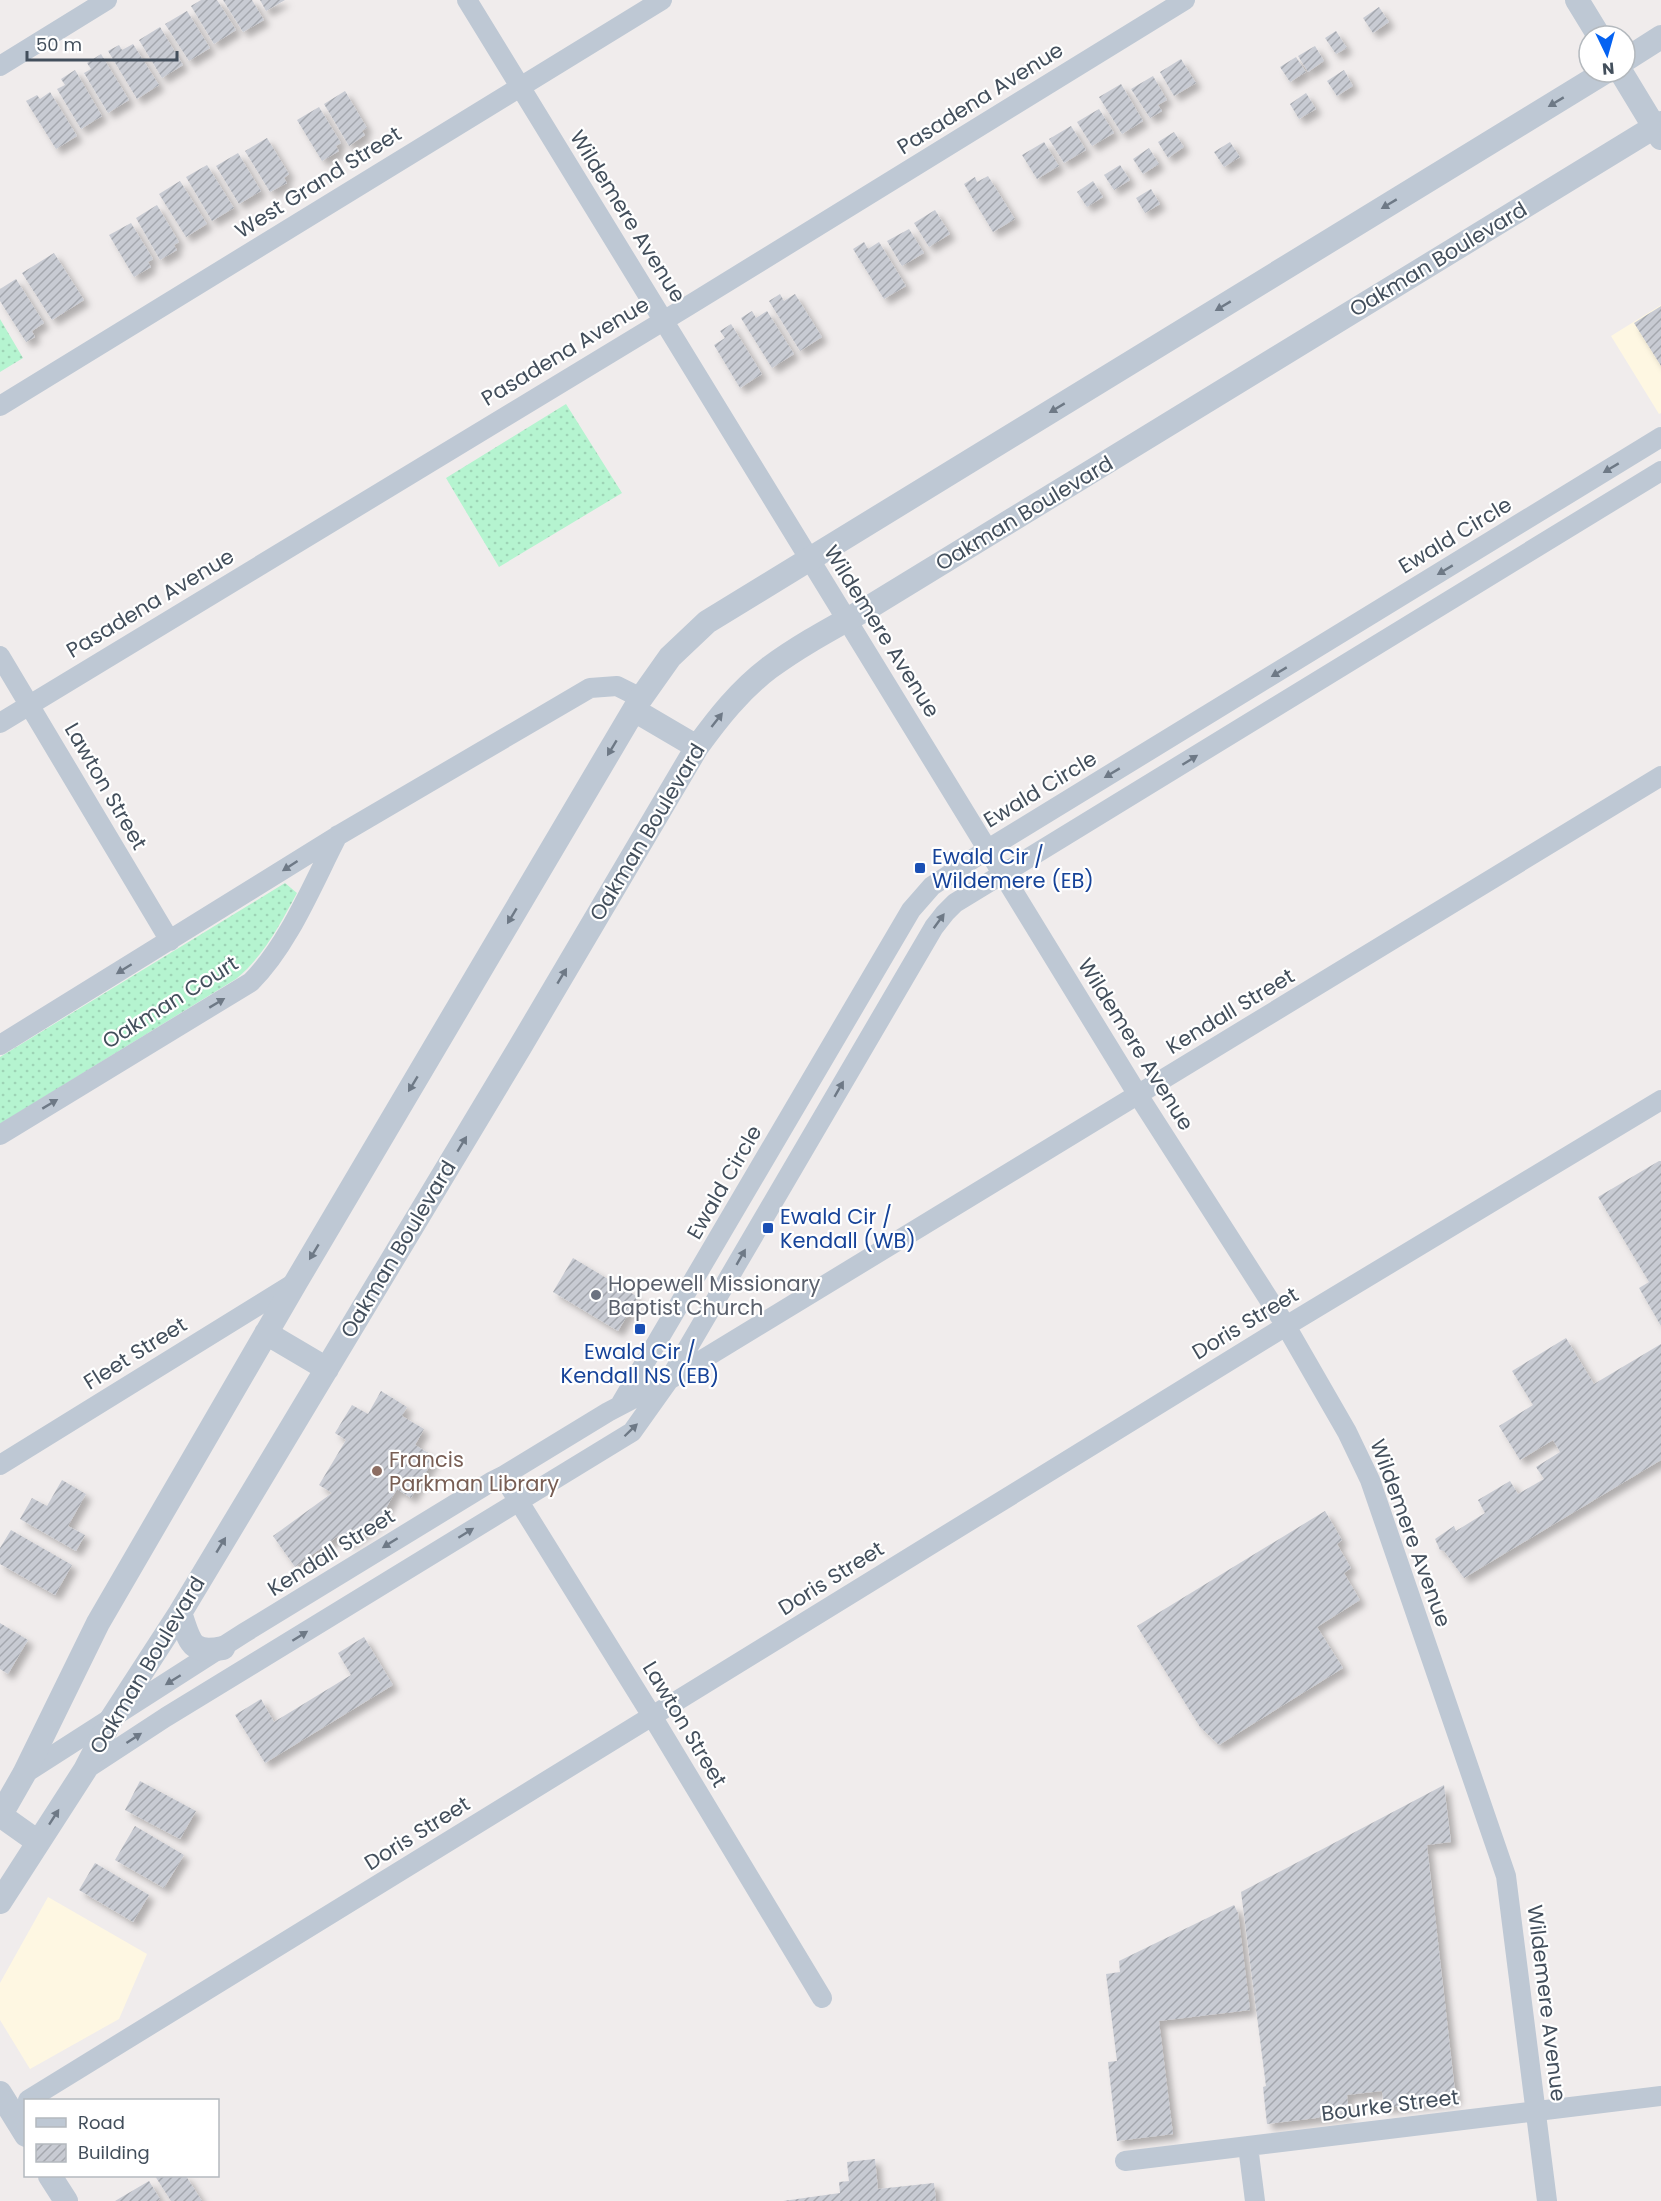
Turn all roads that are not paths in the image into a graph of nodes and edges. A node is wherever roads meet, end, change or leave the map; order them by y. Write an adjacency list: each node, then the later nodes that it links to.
1 (107, 0): 9 (street)
2 (467, 0): 12 (street, Wildemere Avenue)
3 (662, 0): 12 (street, West Grand Street)
4 (1185, 0): 14 (street, Pasadena Avenue)
5 (1576, 0): 6 (street)
6 (1591, 24)
7 (1661, 37): 8 (street)
8 (1637, 52)
9 (0, 66)
10 (1585, 84): 18 (street, one-way to 18)
11 (1629, 84): 13 (street)
12 (520, 87): 14 (street, Wildemere Avenue); 15 (street, West Grand Street)
13 (1659, 130): 19 (street, Oakman Boulevard)
14 (663, 320): 18 (street, Wildemere Avenue); 21 (street, Pasadena Avenue)
15 (0, 406)
16 (1661, 437): 27 (street, Ewald Circle, one-way to 27)
17 (1661, 471): 28 (street, one-way to 17)
18 (809, 558): 19 (street, Wildemere Avenue); 22 (street)
19 (847, 620): 24 (street, Oakman Boulevard, one-way to 19); 27 (street, Wildemere Avenue)
20 (0, 656): 21 (street, Lawton Street)
21 (30, 704): 23 (street, Pasadena Avenue); 29 (street, Lawton Street)
22 (637, 704): 24 (street); 26 (street); 34 (street, one-way to 34)
23 (0, 723)
24 (697, 747): 37 (street, Oakman Boulevard, one-way to 24)
25 (1661, 776): 31 (street, Kendall Street)
26 (339, 835): 29 (street, one-way to 29); 33 (street, Oakman Court, one-way to 26)
27 (988, 849): 28 (street, Wildemere Avenue); 39 (street, Ewald Circle)
28 (1003, 874): 31 (street, Wildemere Avenue); 38 (street, one-way to 28)
29 (170, 941): 30 (street, one-way to 30)
30 (0, 1045)
31 (1138, 1095): 35 (street, Wildemere Avenue); 38 (street, Kendall Street)
32 (1661, 1100): 35 (street, Doris Street)
33 (0, 1135)
34 (296, 1282): 36 (street); 40 (street, Fleet Street)
35 (1286, 1326): 45 (street, Doris Street); 55 (street, Wildemere Avenue)
36 (266, 1333): 37 (street); 48 (street)
37 (327, 1369): 43 (street, Oakman Boulevard, one-way to 37)
38 (669, 1380): 39 (street, Kendall Street); 42 (street, Kendall Street, one-way to 38)
39 (621, 1405): 41 (street, Kendall Street)
40 (0, 1465)
41 (503, 1476): 42 (street, Lawton Street); 44 (street, Kendall Street, one-way to 44)
42 (518, 1501): 45 (street, Lawton Street); 47 (street, Kendall Street, one-way to 42)
43 (180, 1613): 44 (street); 46 (street, Oakman Boulevard)
44 (223, 1648): 46 (street, Kendall Street, one-way to 46)
45 (652, 1716): 52 (street, Lawton Street); 54 (street, Doris Street)
46 (112, 1718): 47 (street, Oakman Boulevard); 48 (street, Kendall Street)
47 (85, 1770): 50 (street, Oakman Boulevard, one-way to 47)
48 (24, 1774): 49 (street)
49 (0, 1816): 50 (street)
50 (38, 1842): 51 (street, Oakman Boulevard)
51 (0, 1902)
52 (822, 1998)
53 (1661, 2096): 55 (street, Bourke Street)
54 (16, 2102): 56 (street)
55 (1536, 2111): 57 (street, Bourke Street); 62 (street, Wildemere Avenue)
56 (24, 2128)
57 (1248, 2146): 58 (street, Bourke Street); 61 (street)
58 (1125, 2161)
59 (51, 2177): 60 (street)
60 (66, 2201)
61 (1255, 2201)
62 (1547, 2201)

